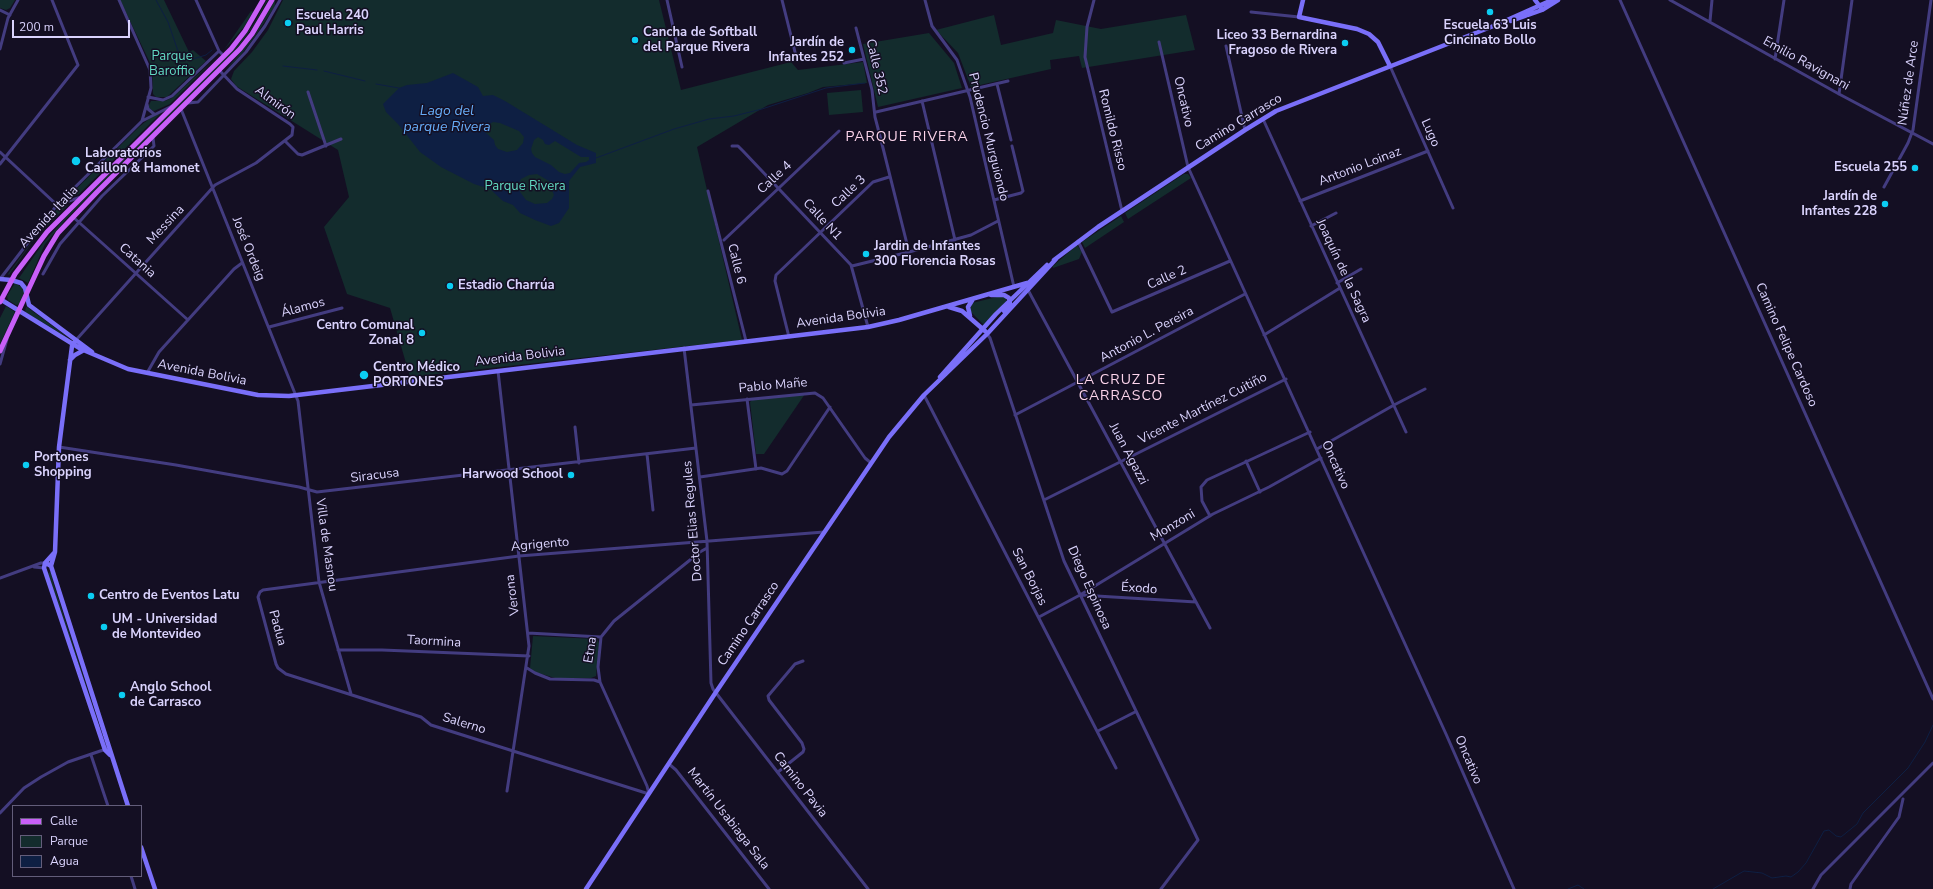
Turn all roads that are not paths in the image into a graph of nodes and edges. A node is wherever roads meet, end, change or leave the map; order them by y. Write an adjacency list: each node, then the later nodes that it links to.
1 (18, 0): 25 (street)
2 (52, 0): 70 (street)
3 (119, 0): 47 (street)
4 (196, 0): 32 (street)
5 (263, 0): 33 (main road, Avenida Italia)
6 (272, 0): 40 (main road, Avenida Italia)
7 (280, 0): 41 (street, Avenida Italia)
8 (667, 0): 39 (street)
9 (782, 0): 36 (street)
10 (925, 0): 44 (street, Prudencio Murguiondo)
11 (1094, 0): 83 (street, Romildo Risso)
12 (1303, 0): 26 (street)
13 (1535, 0): 22 (street)
14 (1552, 0): 22 (street, Camino Carrasco)
15 (1558, 0): 22 (street, Camino Carrasco)
16 (1620, 0): 193 (street, Camino Felipe Cardoso)
17 (1670, 0): 27 (street, Emilio Ravignani)
18 (1712, 0): 27 (street)
19 (1784, 0): 35 (street)
20 (1852, 0): 46 (street)
21 (1931, 0): 59 (street, Núñez de Arce)
22 (1541, 8): 38 (street, Camino Carrasco)
23 (0, 10): 25 (street)
24 (1251, 12): 26 (street)
25 (10, 15): 31 (street)
26 (1299, 17): 38 (street)
27 (1710, 21): 35 (street, Emilio Ravignani)
28 (856, 28): 34 (street, Calle 352)
29 (1159, 42): 72 (street, Oncativo)
30 (1226, 46): 57 (street)
31 (0, 49)
32 (219, 51): 33 (street); 47 (street)
33 (224, 56): 51 (main road, Avenida Italia)
34 (864, 59): 37 (street); 53 (street, Calle 352)
35 (1776, 59): 46 (street, Emilio Ravignani)
36 (797, 60)
37 (844, 63)
38 (1390, 66): 55 (street, Camino Carrasco); 68 (street, Lugo)
39 (682, 67)
40 (220, 71): 41 (street, Almirón); 50 (main road, Avenida Italia)
41 (224, 76): 50 (street, Avenida Italia); 63 (street, Almirón)
42 (1008, 81): 43 (street)
43 (997, 84): 44 (street); 62 (street)
44 (967, 90): 48 (street); 79 (street, Prudencio Murguiondo)
45 (308, 92): 65 (street)
46 (1839, 94): 59 (street, Emilio Ravignani)
47 (148, 97): 49 (street)
48 (922, 101): 53 (street); 91 (street)
49 (147, 103): 54 (street); 56 (street)
50 (188, 104): 52 (main road, Avenida Italia)
51 (175, 105): 54 (street, Avenida Italia); 78 (main road, Avenida Italia)
52 (181, 110): 60 (main road, Avenida Italia); 75 (street, José Ordeig)
53 (876, 112): 73 (street, Calle 352)
54 (154, 114): 56 (street, Avenida Italia)
55 (1263, 119): 57 (street, Camino Carrasco); 80 (street, Joaquín de la Sagra)
56 (142, 121): 81 (street, Avenida Italia)
57 (1245, 130): 72 (street, Camino Carrasco)
58 (839, 131): 76 (street, Calle 4)
59 (1912, 134): 64 (street, Emilio Ravignani); 74 (street, Núñez de Arce)
60 (152, 138): 85 (main road, Avenida Italia); 87 (street, Avenida Italia)
61 (341, 139): 65 (street)
62 (1011, 140)
63 (285, 141): 65 (street, Almirón); 75 (street, Messina)
64 (1933, 144)
65 (326, 146)
66 (732, 146): 76 (street, Calle N1)
67 (1012, 146): 79 (street)
68 (1428, 151): 80 (street, Antonio Loinaz); 82 (street, Lugo)
69 (0, 152): 70 (street)
70 (5, 157): 71 (street); 81 (street)
71 (0, 164)
72 (1188, 168): 83 (street, Camino Carrasco); 95 (street, Oncativo)
73 (889, 177): 89 (street, Calle 3); 93 (street, Calle 352)
74 (1884, 187)
75 (213, 188): 96 (street, José Ordeig); 99 (street, Messina)
76 (779, 188): 89 (street, Calle N1); 90 (street, Calle 4)
77 (708, 191): 127 (street, Calle 6)
78 (82, 197): 81 (street); 102 (main road, Avenida Italia)
79 (994, 200): 86 (street, Prudencio Murguiondo)
80 (1300, 201): 88 (street, Joaquín de la Sagra)
81 (57, 204): 101 (street, Avenida Italia)
82 (1453, 208)
83 (1122, 211): 92 (street, Camino Carrasco)
84 (1336, 213): 88 (street)
85 (72, 217): 87 (street, Catania); 110 (main road, Avenida Italia)
86 (998, 221): 91 (street); 105 (street, Prudencio Murguiondo)
87 (79, 223): 99 (street, Catania); 100 (street, Avenida Italia)
88 (1311, 226): 103 (street, Joaquín de la Sagra)
89 (820, 232): 97 (street, Calle N1); 126 (street, Calle 3)
90 (724, 240)
91 (955, 240): 93 (street)
92 (1078, 241): 94 (street, Camino Carrasco); 95 (street, Calle 2)
93 (909, 252): 97 (street)
94 (1056, 258): 104 (street, Camino Carrasco); 107 (street, Camino Carrasco)
95 (1230, 261): 109 (street, Oncativo)
96 (242, 263): 119 (street); 120 (street, José Ordeig)
97 (852, 266): 121 (street, Calle N1)
98 (1361, 269): 103 (street)
99 (136, 273): 119 (street, Catania); 128 (street, Messina)
100 (43, 274)
101 (0, 279): 102 (street)
102 (11, 280): 110 (street, Avenida Bolivia); 112 (main road, Avenida Italia)
103 (1337, 283): 106 (street, Joaquín de la Sagra)
104 (1027, 284): 105 (street, Avenida Bolivia); 113 (street, Camino Carrasco)
105 (1014, 287): 108 (street, Avenida Bolivia)
106 (1340, 288): 125 (street); 145 (street, Joaquín de la Sagra)
107 (1028, 290): 118 (street, Camino Carrasco); 139 (street, Juan Agazzi)
108 (988, 294): 111 (street, Avenida Bolivia); 113 (street, Avenida Bolivia)
109 (1245, 294): 125 (street, Oncativo); 139 (street, Antonio L. Pereira)
110 (26, 298): 116 (main road, Avenida Italia); 128 (street, Avenida Bolivia)
111 (973, 299): 114 (street, Avenida Bolivia); 117 (street)
112 (0, 300): 116 (street, Avenida Bolivia)
113 (1010, 300): 118 (street, Camino Carrasco); 122 (street, Camino Carrasco)
114 (947, 307): 117 (street); 121 (street, Avenida Bolivia)
115 (342, 308): 120 (street, Álamos)
116 (20, 312): 123 (main road, Avenida Italia); 128 (street, Avenida Bolivia)
117 (971, 318): 122 (street)
118 (1001, 319): 124 (street, Camino Carrasco)
119 (188, 320): 136 (street)
120 (269, 327): 141 (street, José Ordeig)
121 (868, 327): 126 (street, Avenida Bolivia)
122 (983, 329): 124 (street); 137 (street, Camino Carrasco)
123 (8, 334): 131 (main road, Avenida Italia); 134 (street, Avenida Italia)
124 (987, 334): 137 (street, Camino Carrasco); 147 (street, Diego Espinosa)
125 (1264, 335): 138 (street, Oncativo)
126 (789, 337): 127 (street, Avenida Bolivia)
127 (746, 341): 129 (street, Avenida Bolivia)
128 (74, 342): 130 (street, Avenida Bolivia); 132 (street, Avenida Bolivia); 133 (street)
129 (684, 348): 135 (street, Avenida Bolivia); 144 (street, Doctor Elias Regules)
130 (84, 350): 132 (street, Avenida Bolivia); 133 (street)
131 (0, 351)
132 (96, 356): 136 (street, Avenida Bolivia)
133 (70, 360): 151 (street)
134 (0, 364)
135 (498, 371): 141 (street, Avenida Bolivia); 161 (street, Verona)
136 (146, 374): 141 (street, Avenida Bolivia)
137 (940, 378): 142 (street, Camino Carrasco)
138 (1286, 379): 149 (street, Oncativo); 156 (street, Vicente Martínez Cuitiño)
139 (1079, 383): 147 (street, Antonio L. Pereira); 156 (street, Juan Agazzi)
140 (1425, 389): 145 (street)
141 (295, 395): 163 (street, Villa de Masnou)
142 (924, 395): 159 (street, Camino Carrasco); 181 (street, San Borjas)
143 (747, 398): 144 (street, Pablo Mañe); 146 (street, Pablo Mañe); 160 (street)
144 (691, 405): 152 (street, Doctor Elias Regules)
145 (1394, 405): 150 (street, Joaquín de la Sagra); 153 (street)
146 (830, 407): 159 (street, Pablo Mañe); 160 (street)
147 (1016, 415): 165 (street, Diego Espinosa)
148 (575, 427): 158 (street)
149 (1310, 432): 153 (street, Oncativo); 157 (street)
150 (1406, 432)
151 (59, 447): 163 (street, Siracusa); 172 (street)
152 (696, 448): 154 (street, Siracusa); 162 (street, Doctor Elias Regules)
153 (1317, 449): 155 (street, Oncativo)
154 (647, 454): 158 (street, Siracusa); 166 (street)
155 (1321, 458): 164 (street, Monzoni); 217 (street, Oncativo)
156 (1121, 461): 165 (street, Vicente Martínez Cuitiño); 170 (street, Juan Agazzi)
157 (1246, 461): 164 (street); 167 (street)
158 (579, 463): 161 (street, Siracusa)
159 (871, 463): 168 (street, Camino Carrasco)
160 (756, 469): 162 (street)
161 (508, 471): 163 (street, Siracusa); 173 (street, Verona)
162 (700, 476): 169 (street, Doctor Elias Regules)
163 (308, 490): 177 (street, Villa de Masnou)
164 (1260, 492): 167 (street, Monzoni)
165 (1044, 500): 179 (street, Diego Espinosa)
166 (653, 510)
167 (1210, 516): 170 (street, Monzoni)
168 (824, 532): 169 (street, Agrigento); 191 (street, Camino Carrasco)
169 (707, 541): 171 (street, Doctor Elias Regules); 173 (street, Agrigento)
170 (1165, 542): 179 (street, Monzoni); 180 (street, Juan Agazzi)
171 (707, 548): 184 (street, Etna); 191 (street, Doctor Elias Regules)
172 (55, 552): 174 (street); 175 (street)
173 (519, 556): 177 (street, Agrigento); 183 (street, Verona)
174 (45, 565): 175 (street); 176 (street); 196 (street)
175 (51, 567): 196 (street)
176 (0, 578)
177 (319, 582): 178 (street, Agrigento); 185 (street, Villa de Masnou)
178 (260, 592): 188 (street, Padua)
179 (1080, 595): 180 (street, Éxodo); 181 (street, Monzoni); 194 (street, Diego Espinosa)
180 (1196, 602): 182 (street, Juan Agazzi)
181 (1038, 617): 195 (street, San Borjas)
182 (1210, 628)
183 (528, 633): 184 (street); 186 (street, Verona)
184 (601, 637): 190 (street, Etna)
185 (338, 650): 186 (street, Taormina); 192 (street, Villa de Masnou)
186 (529, 656): 189 (street, Verona)
187 (804, 660): 202 (street)
188 (278, 668): 192 (street, Salerno)
189 (527, 668): 190 (street); 197 (street, Verona)
190 (600, 682): 204 (street, Etna)
191 (716, 692): 200 (street, Camino Carrasco); 202 (street, Camino Pavia)
192 (351, 694): 197 (street, Salerno)
193 (1933, 699)
194 (1135, 712): 195 (street); 216 (street, Diego Espinosa)
195 (1098, 731): 201 (street, San Borjas)
196 (107, 749): 198 (street); 207 (street)
197 (513, 750): 203 (street, Verona); 204 (street, Salerno)
198 (91, 754): 206 (street); 208 (street)
199 (1933, 763): 218 (street)
200 (669, 764): 204 (street, Camino Carrasco); 214 (street, Martín Usabiaga Sala)
201 (1116, 768)
202 (778, 772): 215 (street, Camino Pavia)
203 (507, 791)
204 (649, 794): 213 (street, Camino Carrasco)
205 (1903, 799): 219 (street)
206 (108, 805)
207 (128, 805)
208 (0, 813)
209 (142, 850): 212 (street)
210 (131, 877): 211 (street)
211 (135, 889)
212 (155, 889)
213 (586, 889)
214 (769, 889)
215 (868, 889)
216 (1161, 889)
217 (1514, 889)
218 (1813, 889)
219 (1850, 889)

